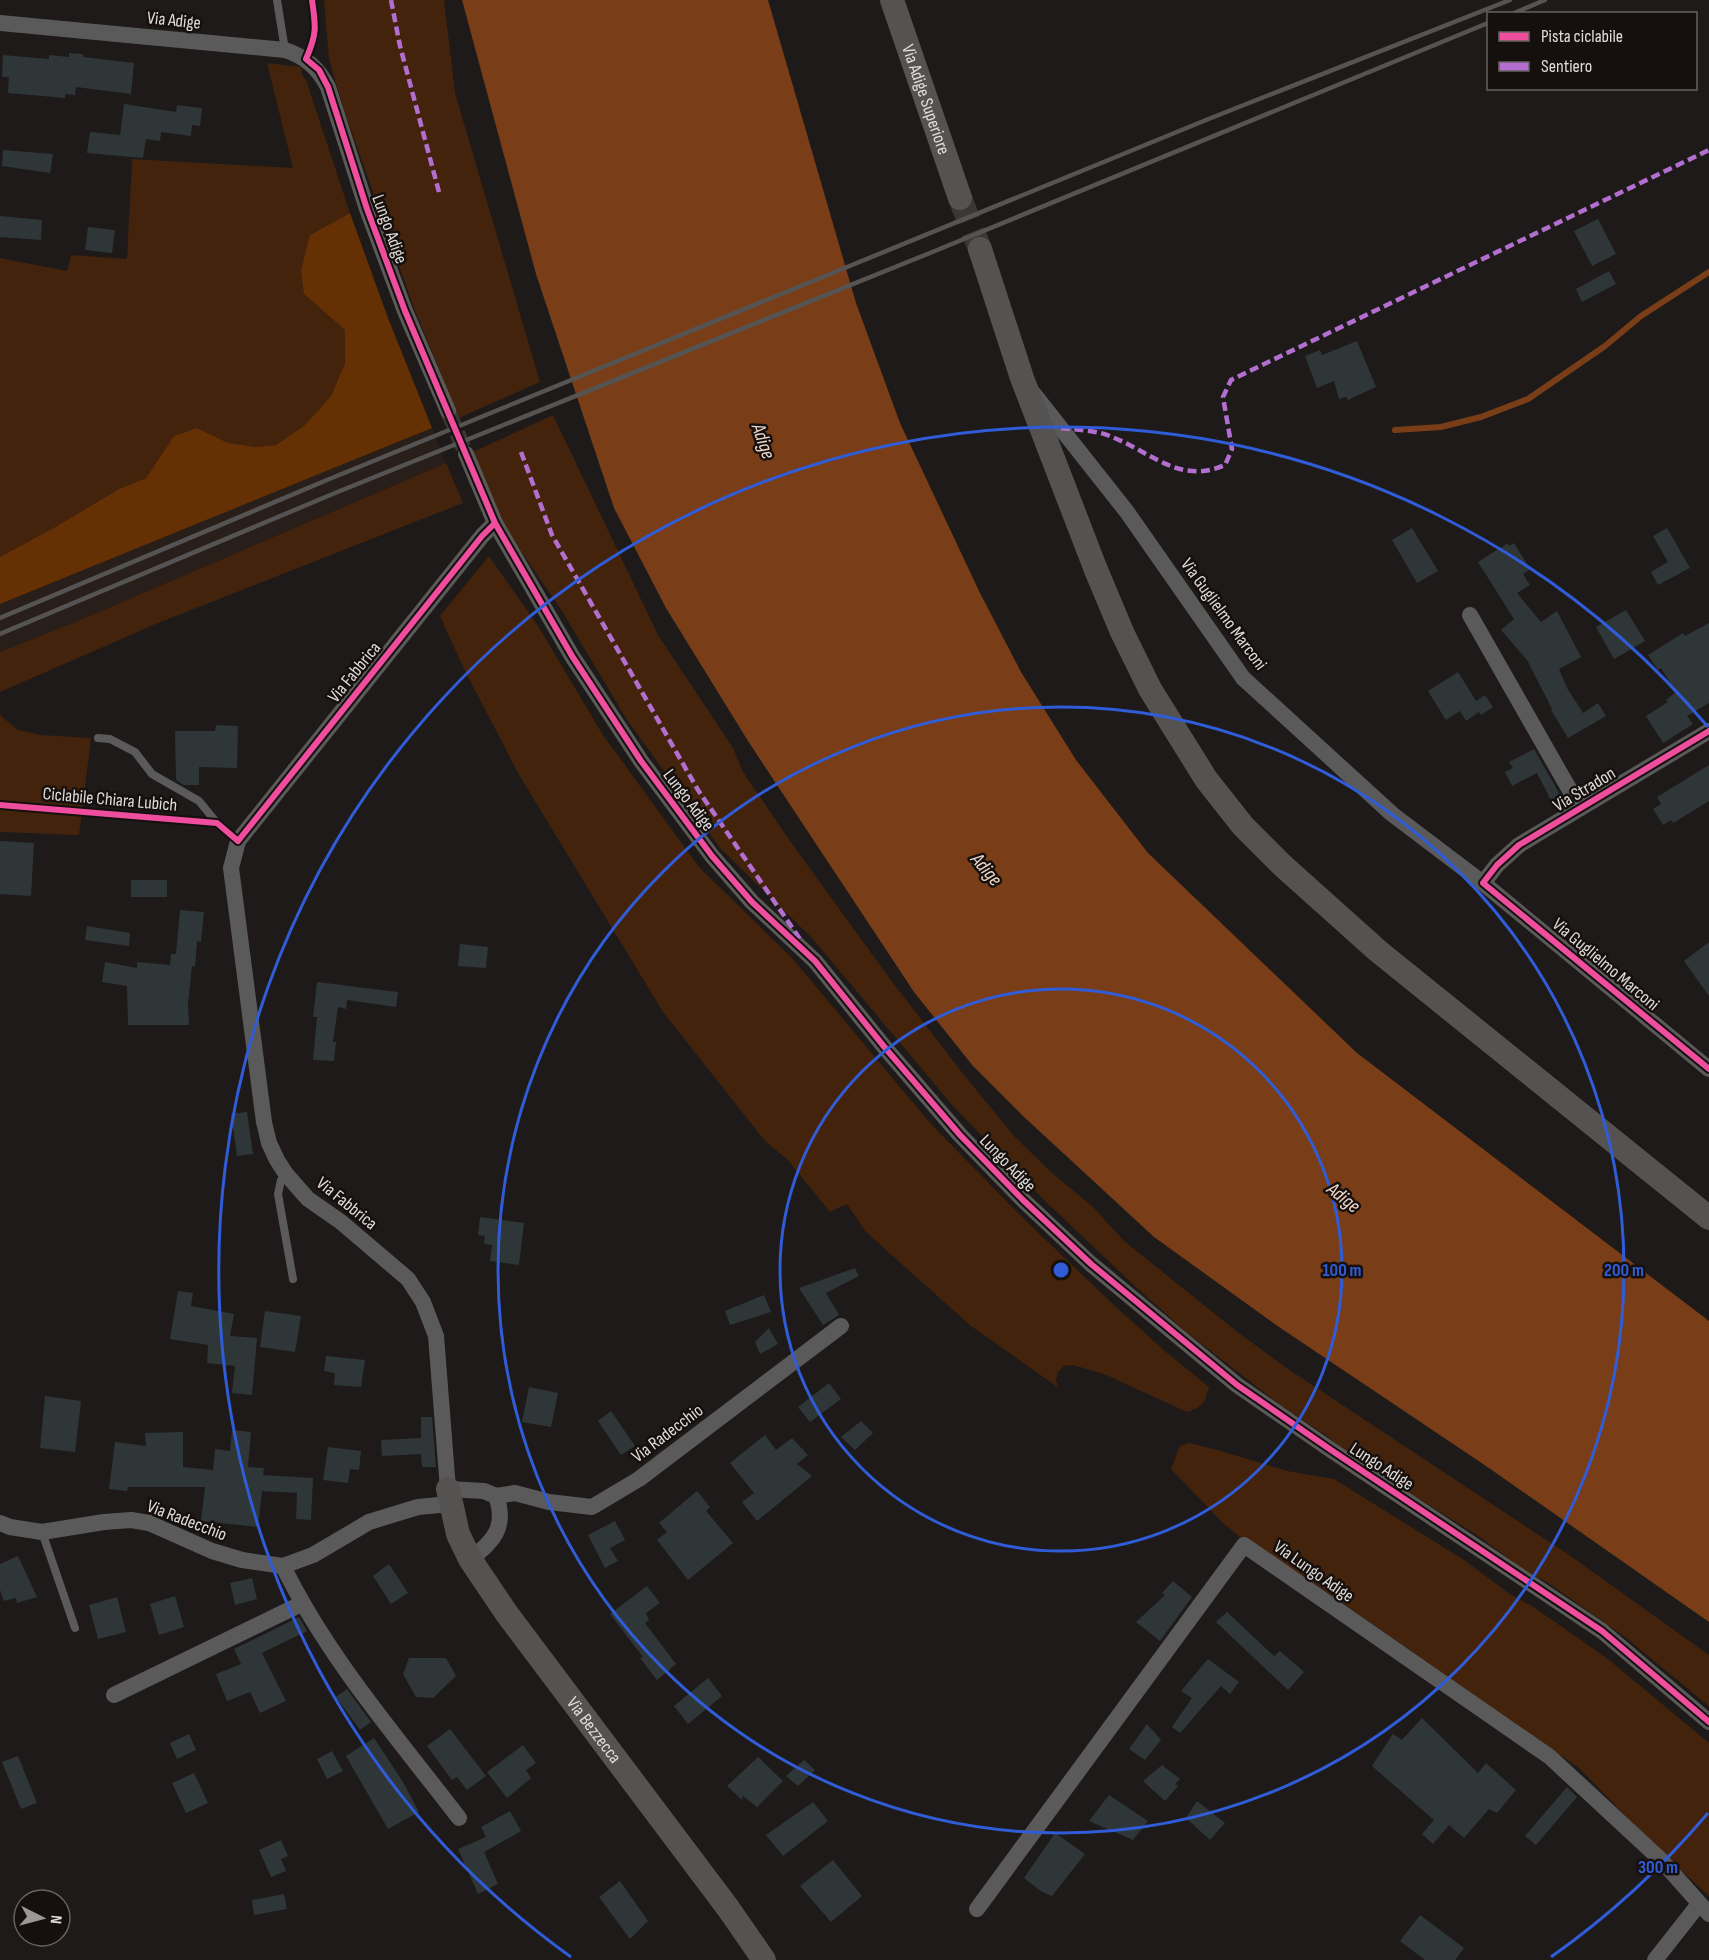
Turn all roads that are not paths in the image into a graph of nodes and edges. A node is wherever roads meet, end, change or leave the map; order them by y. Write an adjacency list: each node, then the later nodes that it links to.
1 (277, 0): 4 (lane)
2 (892, 0): 6 (main road, Via Adige Superiore)
3 (0, 23): 4 (street, Via Adige)
4 (285, 50): 5 (street, Via Adige)
5 (306, 59): 9 (street, Lungo Adige)
6 (960, 198)
7 (980, 249): 8 (main road)
8 (1022, 378): 17 (street, Via Guglielmo Marconi); 20 (main road)
9 (448, 411)
10 (466, 454): 11 (street, Lungo Adige)
11 (495, 523): 16 (street, Via Fabbrica); 32 (street, Lungo Adige)
12 (1470, 615): 15 (street)
13 (1709, 731): 15 (street, Via Stradon)
14 (98, 738): 16 (lane)
15 (1580, 808): 17 (street, Via Stradon)
16 (238, 841): 19 (street, Via Fabbrica)
17 (1483, 883): 18 (street, Via Guglielmo Marconi)
18 (1709, 1069)
19 (286, 1174): 21 (lane); 23 (street, Via Fabbrica)
20 (1709, 1218)
21 (293, 1279)
22 (841, 1326): 24 (street, Via Radecchio)
23 (449, 1496): 24 (street, Via Radecchio); 27 (main road, Via Bezzecca); 28 (street, Via Radecchio)
24 (496, 1496): 27 (street)
25 (0, 1523): 26 (street, Via Radecchio)
26 (42, 1532): 28 (street, Via Radecchio); 30 (lane)
27 (470, 1559): 36 (main road, Via Bezzecca)
28 (283, 1566): 29 (street)
29 (301, 1604): 31 (street); 33 (street)
30 (75, 1628)
31 (114, 1695)
32 (1709, 1722)
33 (459, 1818)
34 (977, 1909): 35 (street, Via Lungo Adige)
35 (1704, 1909): 37 (street)
36 (764, 1960)
37 (1655, 1960)

